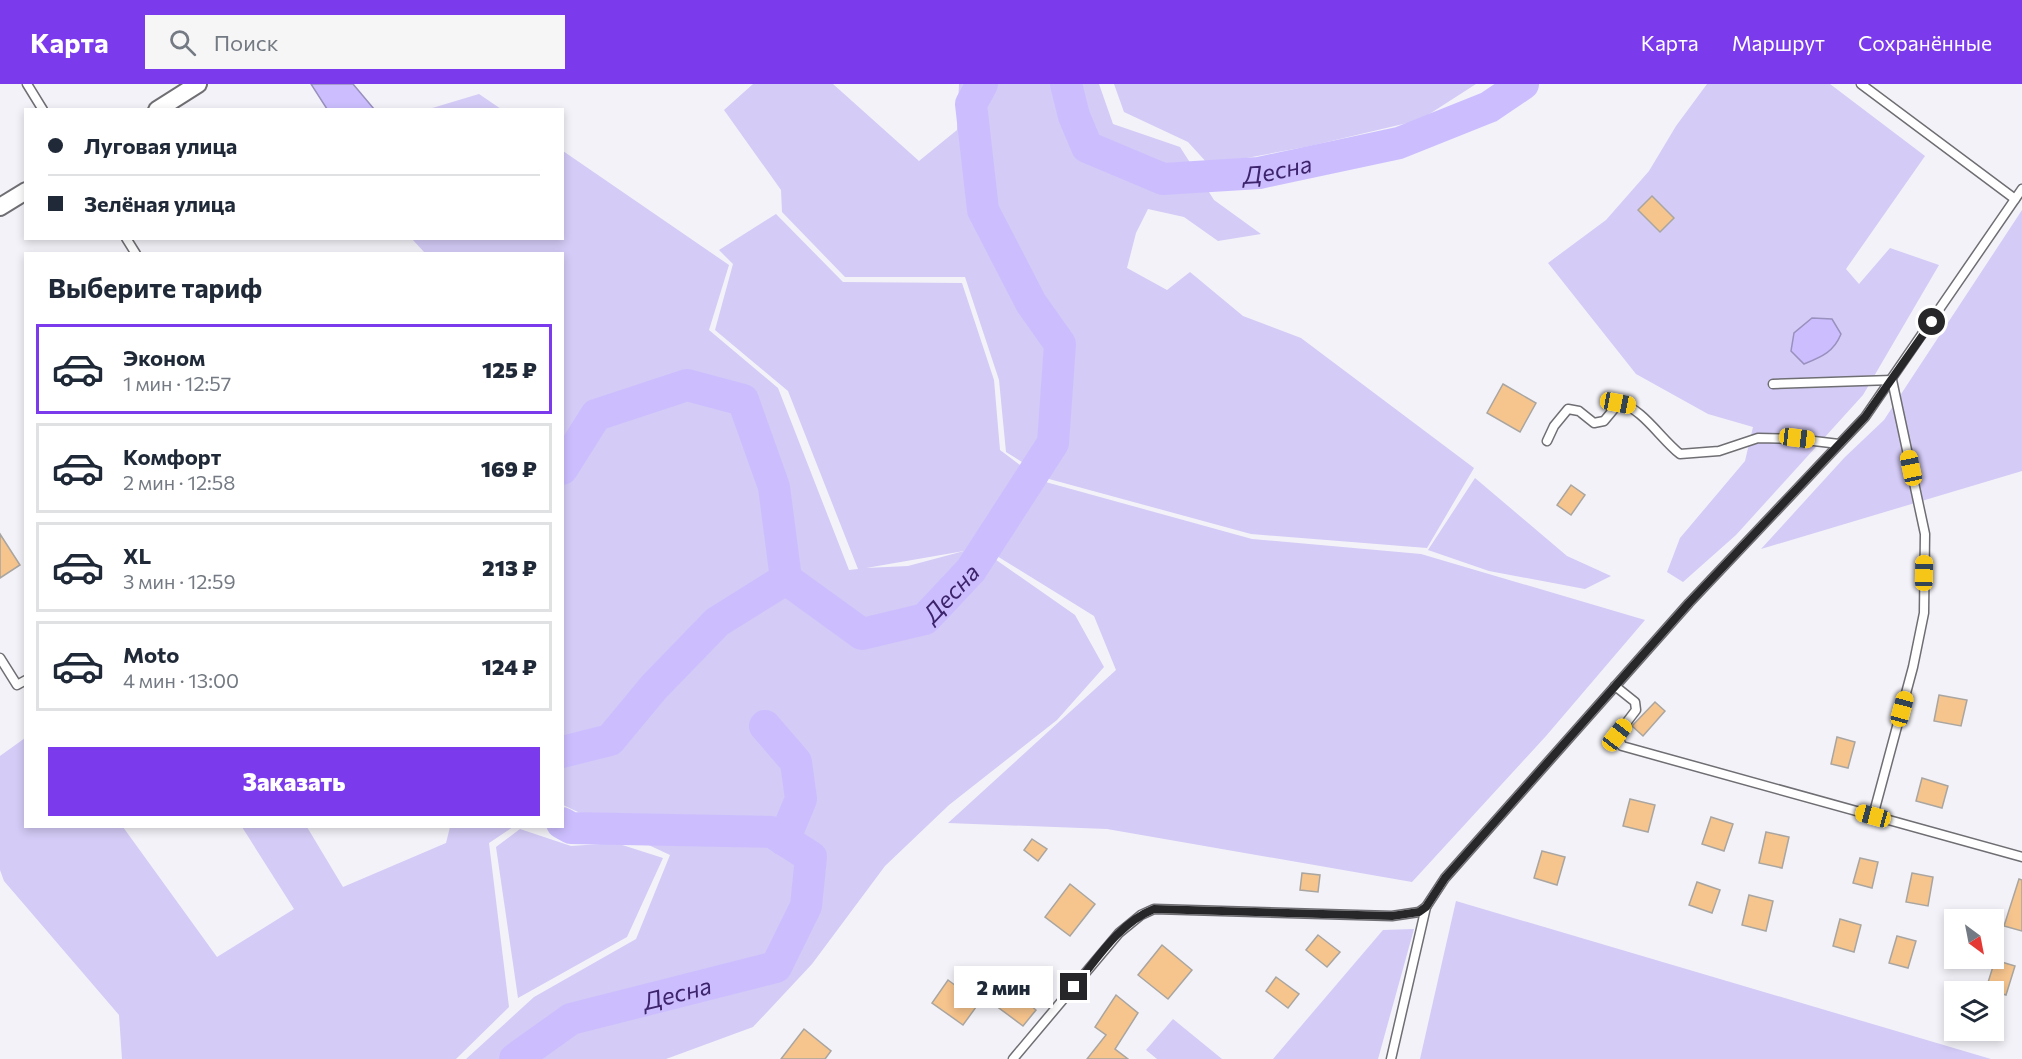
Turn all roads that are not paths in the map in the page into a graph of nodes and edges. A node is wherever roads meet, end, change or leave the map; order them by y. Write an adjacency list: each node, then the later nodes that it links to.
1 (27, 84): 4 (lane)
2 (198, 84): 5 (street)
3 (1861, 84): 8 (lane)
4 (42, 108)
5 (160, 108)
6 (2022, 189): 8 (lane)
7 (24, 192): 9 (street)
8 (2015, 199): 10 (lane)
9 (0, 207)
10 (1892, 380): 11 (lane); 13 (lane); 17 (lane)
11 (1773, 384)
12 (1546, 441): 13 (lane)
13 (1839, 444): 16 (lane)
14 (0, 658): 15 (lane)
15 (24, 681)
16 (1615, 686): 17 (lane); 19 (lane)
17 (1873, 816): 18 (lane)
18 (2022, 857)
19 (1426, 907): 20 (lane); 21 (lane)
20 (1012, 1059)
21 (1391, 1059)

